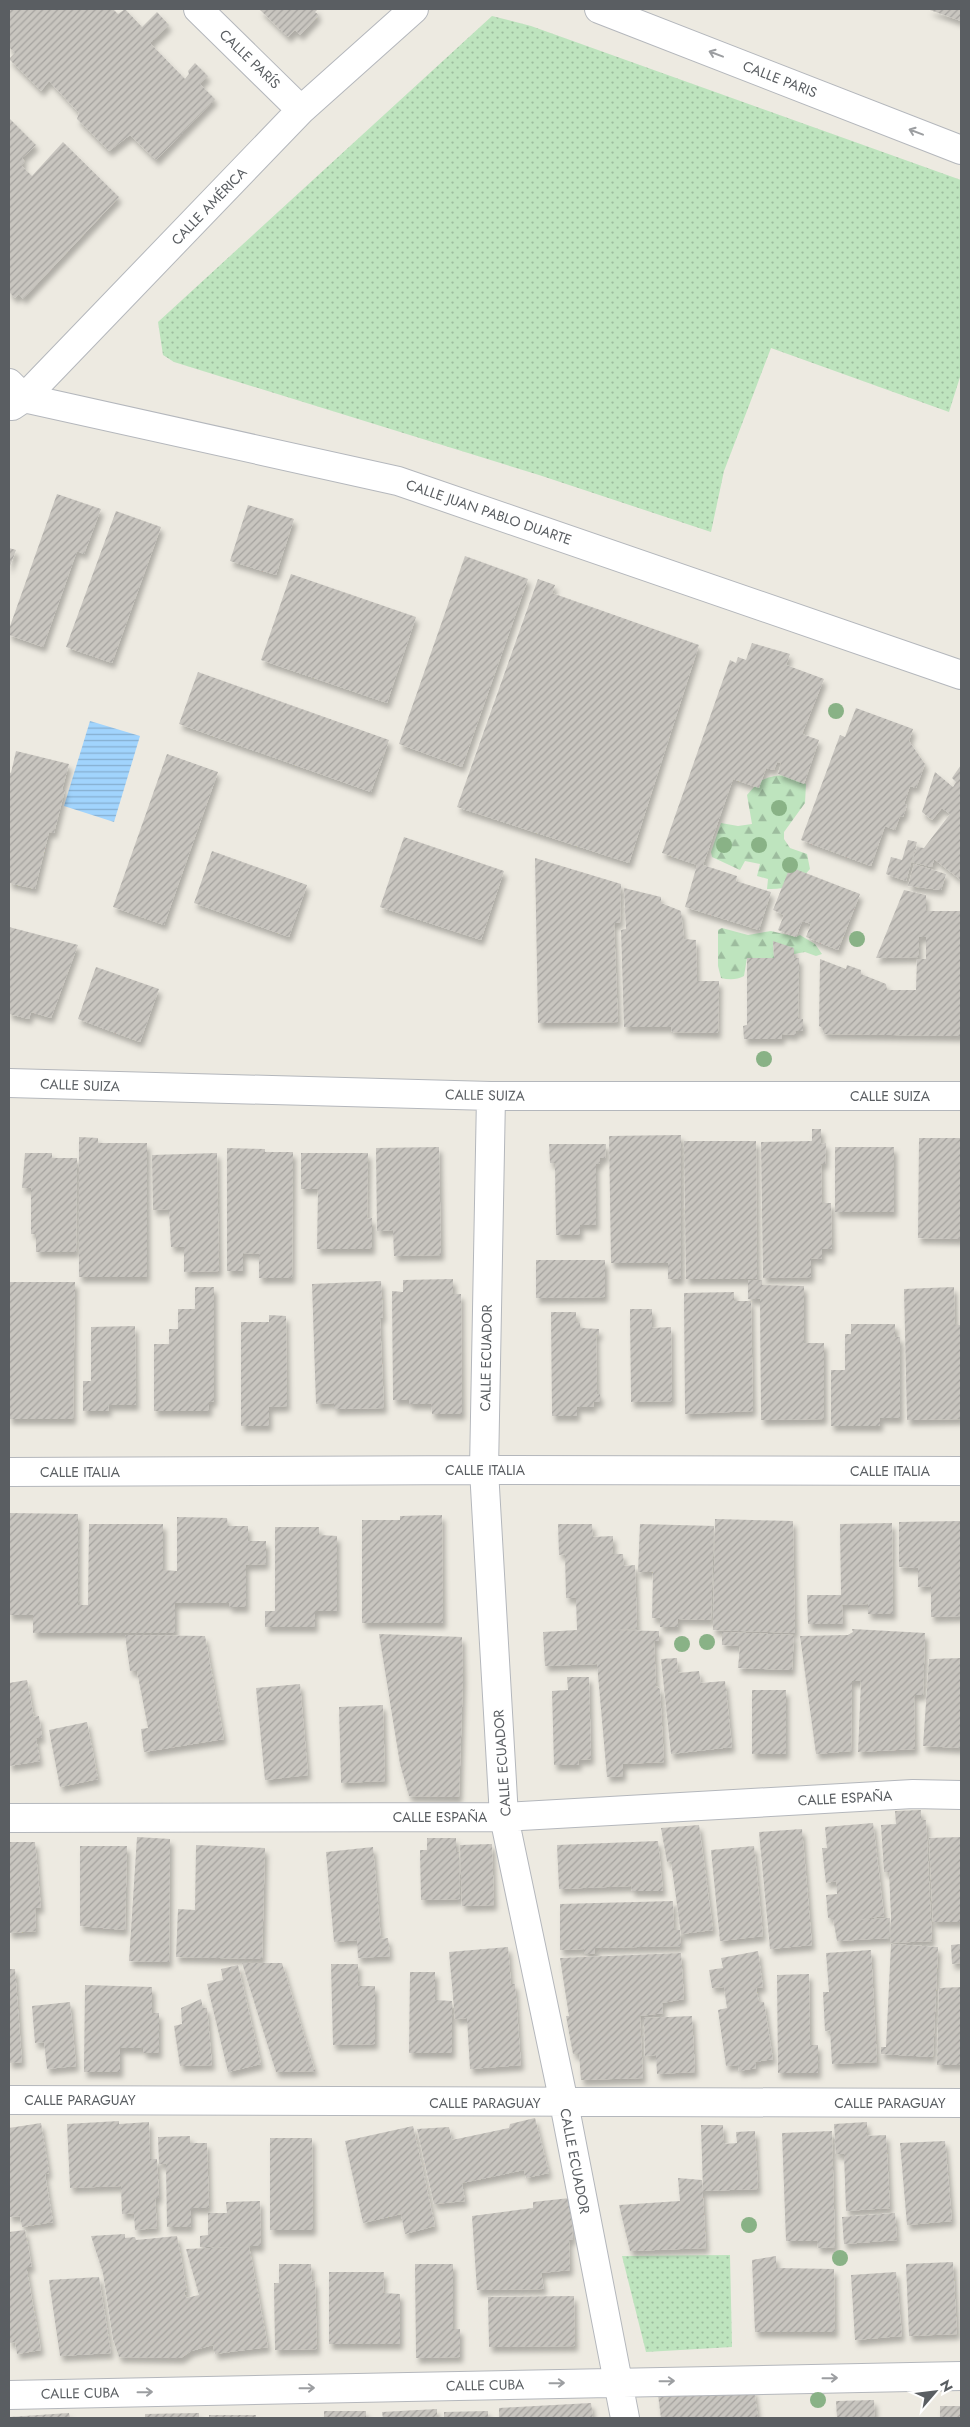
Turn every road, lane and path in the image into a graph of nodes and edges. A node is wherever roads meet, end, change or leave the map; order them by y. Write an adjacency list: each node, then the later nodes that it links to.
1 (198, 9): 4 (street, CALLE PARÍS)
2 (414, 9): 4 (street, CALLE AMÉRICA)
3 (599, 9): 5 (street, CALLE PARIS, one-way to 3)
4 (302, 110): 6 (street, CALLE AMÉRICA)
5 (961, 150)
6 (14, 397): 7 (street, CALLE JUAN PABLO DUARTE)
7 (961, 675)
8 (9, 1082): 9 (street, CALLE SUIZA)
9 (491, 1096): 10 (street, CALLE SUIZA); 11 (street, CALLE ECUADOR)
10 (961, 1096)
11 (484, 1470): 12 (street, CALLE ITALIA); 13 (street, CALLE ITALIA); 15 (street, CALLE ECUADOR)
12 (961, 1471)
13 (9, 1472)
14 (961, 1795): 15 (street, CALLE ESPAÑA)
15 (504, 1817): 16 (street, CALLE ESPAÑA); 18 (street, CALLE ECUADOR)
16 (9, 1818)
17 (9, 2100): 18 (street, CALLE PARAGUAY)
18 (564, 2103): 19 (street, CALLE PARAGUAY); 21 (street, CALLE ECUADOR)
19 (961, 2103)
20 (961, 2376): 21 (street, CALLE CUBA, one-way to 20)
21 (619, 2382): 22 (street, CALLE CUBA, one-way to 21); 23 (street, CALLE ECUADOR)
22 (9, 2395)
23 (625, 2418)

